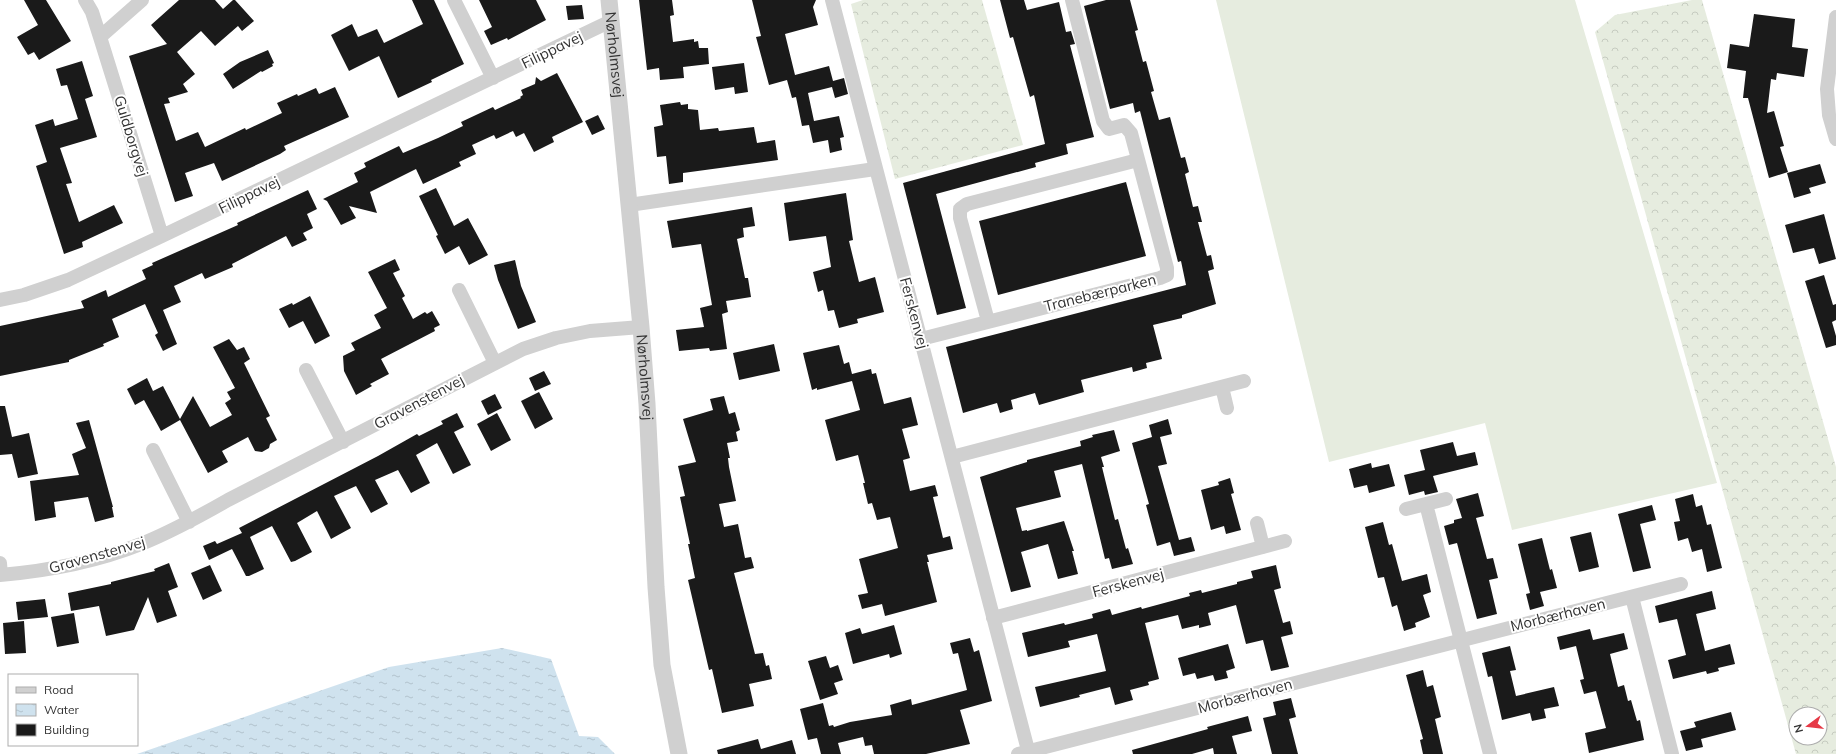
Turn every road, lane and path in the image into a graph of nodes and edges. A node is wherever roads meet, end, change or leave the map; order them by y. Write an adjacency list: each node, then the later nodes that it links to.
1 (85, 0): 9 (street, Guldborgvej)
2 (142, 0): 9 (street)
3 (454, 0): 10 (street)
4 (608, 0): 8 (street, Nørholmsvej)
5 (832, 0): 13 (street, Ferskenvej)
6 (1072, 0): 12 (street, Tranebærparken)
7 (1836, 17): 11 (street)
8 (611, 21): 10 (street, Filippavej); 14 (street, Nørholmsvej)
9 (100, 36): 15 (street, Guldborgvej)
10 (493, 78): 15 (street, Filippavej)
11 (1836, 139)
12 (1138, 160): 18 (street); 18 (street, Tranebærparken)
13 (876, 169): 14 (street); 20 (street, Ferskenvej)
14 (629, 204): 19 (street, Nørholmsvej)
15 (162, 236): 17 (street, Filippavej)
16 (459, 290): 21 (street)
17 (0, 300)
18 (988, 321): 20 (street, Tranebærparken)
19 (641, 327): 21 (street, Gravenstenvej); 42 (street, Nørholmsvej)
20 (921, 339): 28 (street, Ferskenvej)
21 (495, 363): 26 (street, Gravenstenvej)
22 (306, 370): 26 (street)
23 (1244, 381): 24 (street)
24 (1222, 387): 25 (street); 28 (street)
25 (1227, 408)
26 (343, 442): 32 (street, Gravenstenvej)
27 (154, 450): 32 (street)
28 (952, 457): 39 (street, Ferskenvej)
29 (1446, 499): 30 (street)
30 (1426, 504): 31 (street); 40 (street)
31 (1406, 509)
32 (188, 522): 36 (street, Gravenstenvej)
33 (1257, 523): 35 (street)
34 (1285, 540): 35 (street, Ferskenvej)
35 (1263, 547): 39 (street, Ferskenvej)
36 (0, 571)
37 (1681, 584): 38 (street, Morbærhaven)
38 (1632, 597): 40 (street, Morbærhaven); 44 (street)
39 (993, 618): 41 (street, Ferskenvej)
40 (1461, 640): 41 (street, Morbærhaven); 43 (street)
41 (1025, 753)
42 (679, 754)
43 (1490, 754)
44 (1672, 754)

